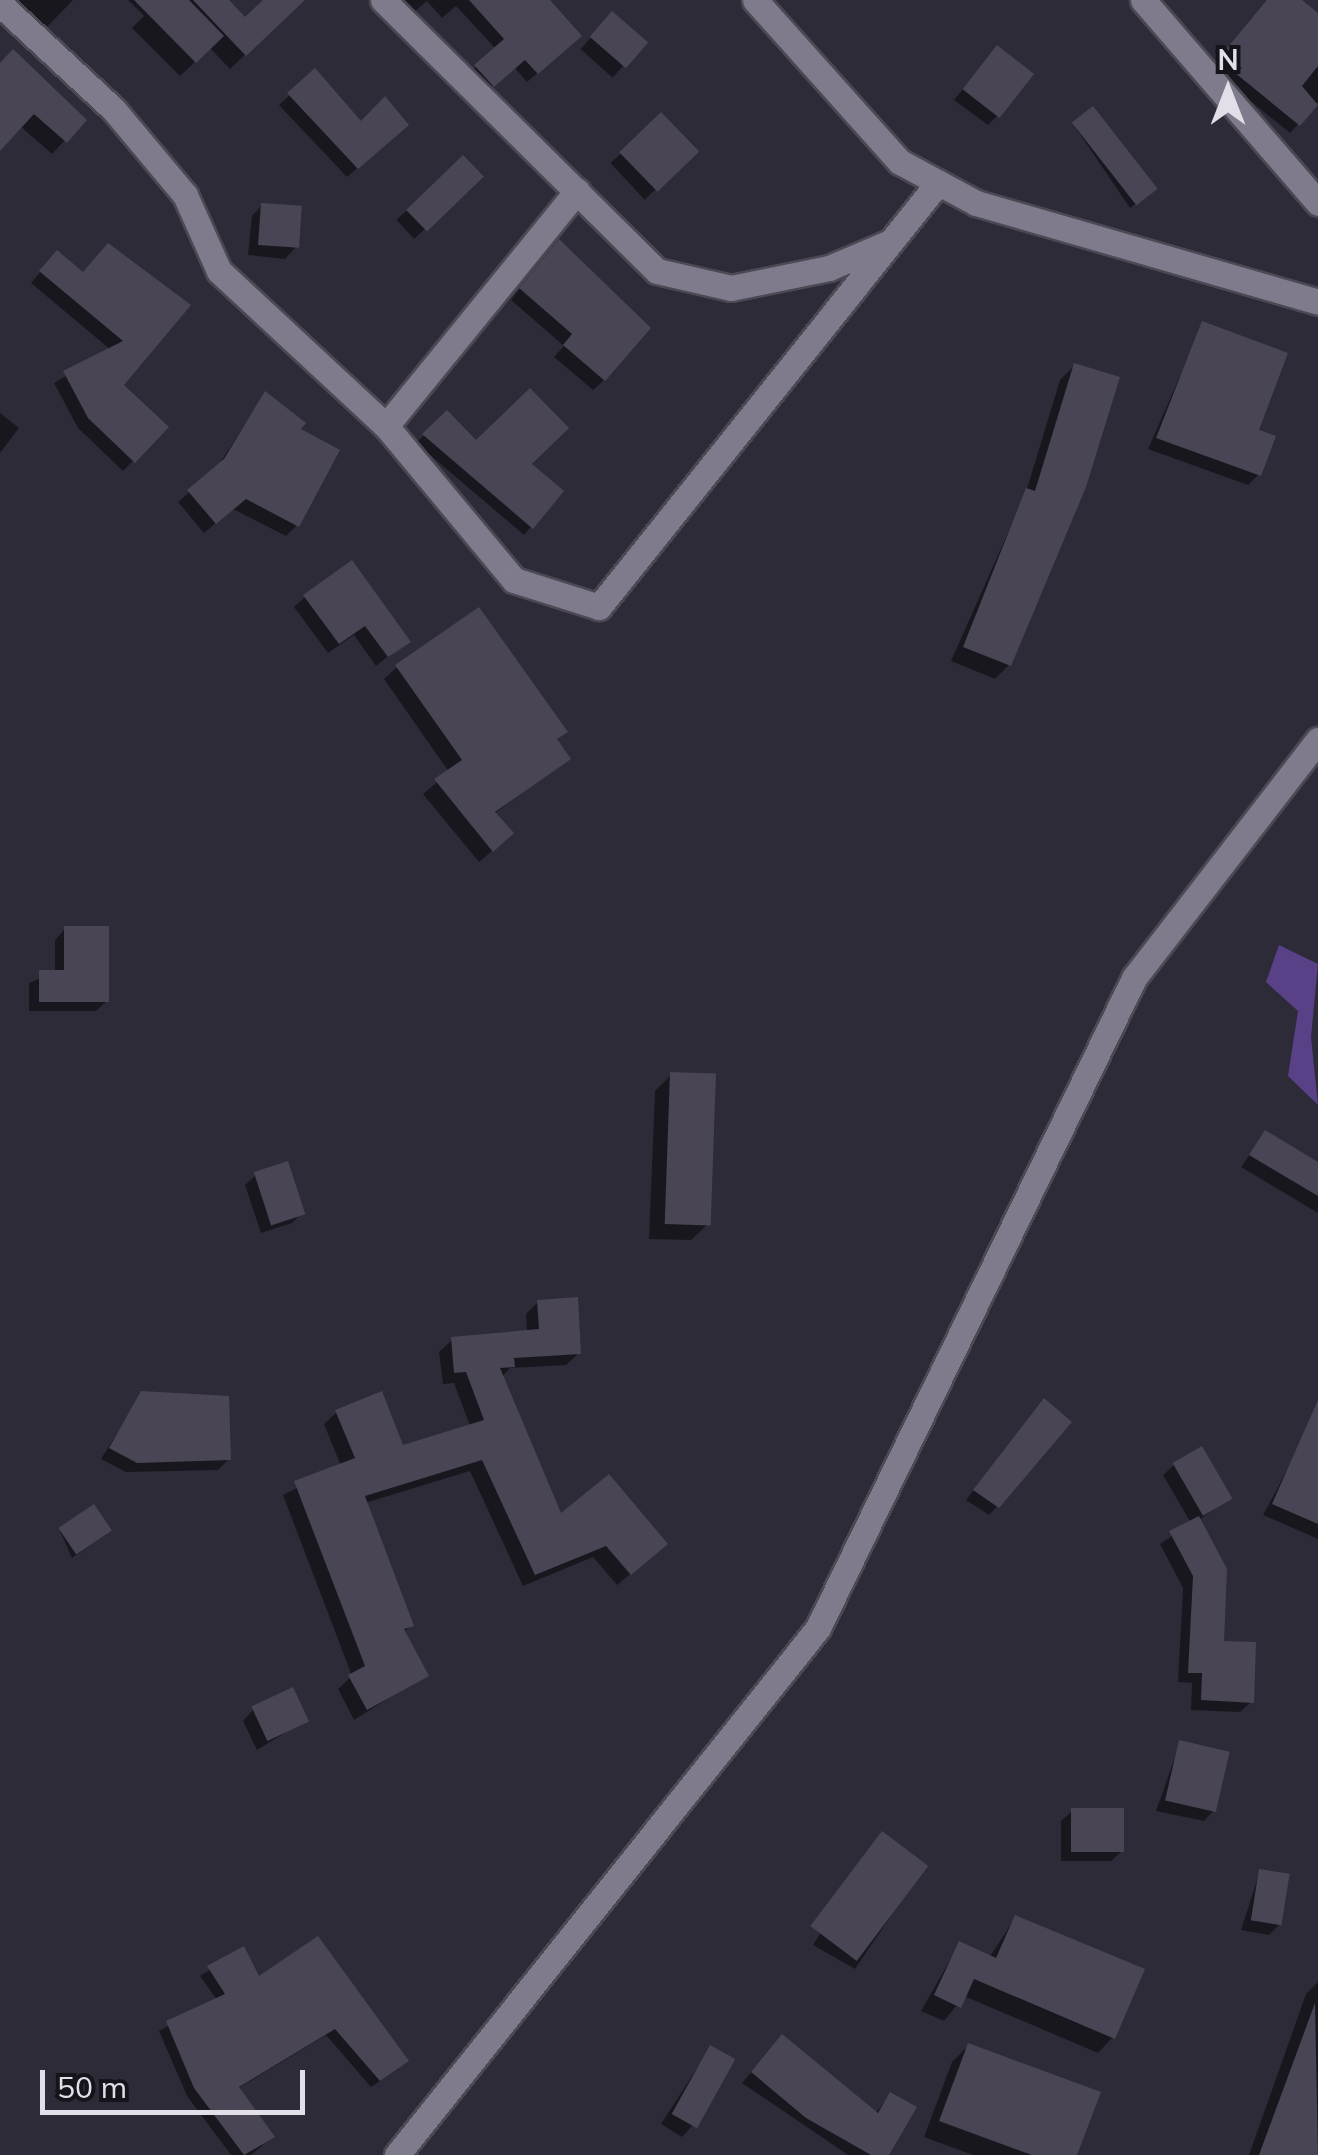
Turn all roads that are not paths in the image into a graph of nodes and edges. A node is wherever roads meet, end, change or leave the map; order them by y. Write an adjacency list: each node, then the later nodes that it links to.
1 (384, 0): 6 (street)
2 (754, 0): 5 (street)
3 (1144, 0): 7 (street)
4 (0, 4): 10 (street)
5 (938, 182): 8 (street); 9 (street)
6 (577, 191): 8 (street); 10 (street)
7 (1318, 203)
8 (891, 242): 10 (street)
9 (1318, 302)
10 (386, 426)
11 (1318, 740): 12 (street)
12 (396, 2155)

